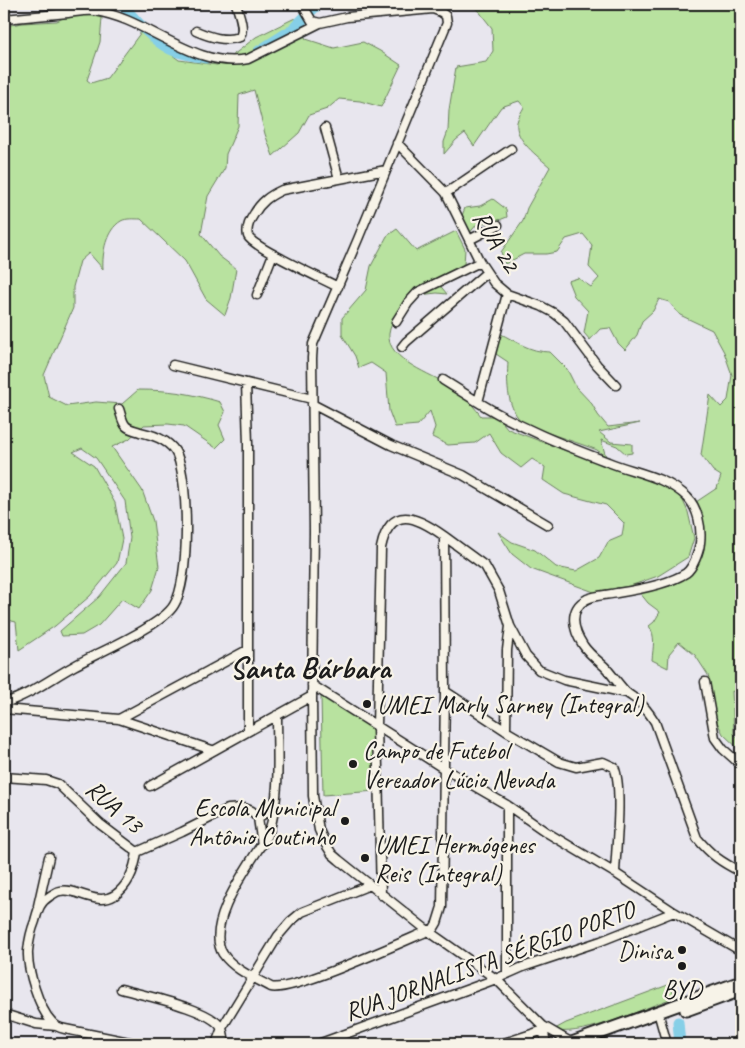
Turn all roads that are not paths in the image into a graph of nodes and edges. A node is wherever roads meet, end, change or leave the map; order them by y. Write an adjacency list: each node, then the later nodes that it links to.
1 (236, 4): 4 (street)
2 (309, 14): 3 (street); 6 (street)
3 (4, 19)
4 (196, 31)
5 (325, 128): 9 (street)
6 (398, 143): 8 (street); 10 (street, RUA 22)
7 (511, 149): 10 (street)
8 (386, 170): 9 (street); 16 (street)
9 (339, 179): 13 (street)
10 (446, 193): 12 (street, RUA 22)
11 (498, 225): 12 (street)
12 (469, 240): 14 (street, RUA 22)
13 (274, 254): 16 (street); 18 (street)
14 (480, 262): 15 (street, RUA 22); 19 (street)
15 (486, 273): 17 (street, RUA 22); 20 (street)
16 (338, 286): 25 (street)
17 (507, 294): 24 (street, RUA 22); 26 (street)
18 (257, 295)
19 (396, 322)
20 (402, 347)
21 (173, 365): 23 (street)
22 (443, 380): 26 (street)
23 (246, 383): 25 (street); 31 (street)
24 (616, 385)
25 (312, 401): 28 (street); 33 (street)
26 (478, 402): 35 (street)
27 (119, 409): 37 (street)
28 (548, 525)
29 (444, 536): 30 (street); 34 (street); 41 (street)
30 (510, 626): 35 (street); 43 (street)
31 (247, 650): 40 (street); 42 (street)
32 (706, 682): 45 (street)
33 (312, 685): 36 (street); 41 (street)
34 (444, 691): 43 (street); 46 (street)
35 (627, 693): 55 (street)
36 (312, 696): 39 (street); 57 (street)
37 (4, 704)
38 (4, 709): 40 (street)
39 (277, 715): 42 (street); 50 (street)
40 (119, 719): 44 (street)
41 (378, 726): 46 (street); 58 (street)
42 (248, 730): 44 (street)
43 (506, 731): 56 (street)
44 (212, 750): 48 (street)
45 (741, 765)
46 (443, 768): 49 (street); 61 (street)
47 (4, 777): 53 (street, RUA 13)
48 (150, 786)
49 (507, 805): 56 (street); 63 (street)
50 (276, 806): 51 (street); 52 (street)
51 (258, 818): 52 (street); 53 (street, RUA 13)
52 (262, 845): 64 (street)
53 (137, 852): 59 (street)
54 (49, 857): 59 (street)
55 (741, 872)
56 (615, 873): 60 (street)
57 (370, 885): 58 (street); 64 (street)
58 (381, 895): 61 (street)
59 (38, 906): 70 (street)
60 (674, 912): 62 (street); 63 (street, RUA JORNALISTA SÉRGIO PORTO)
61 (428, 931): 64 (street); 65 (street)
62 (741, 951)
63 (507, 974): 65 (street, RUA JORNALISTA SÉRGIO PORTO)
64 (253, 977): 71 (street)
65 (496, 979): 72 (street); 77 (street, RUA JORNALISTA SÉRGIO PORTO)
66 (741, 983): 69 (highway); 80 (highway)
67 (121, 989): 71 (street)
68 (4, 1014): 70 (street)
69 (660, 1019): 73 (highway); 81 (street)
70 (56, 1026): 74 (street)
71 (222, 1028): 75 (street); 76 (street)
72 (544, 1028): 78 (street); 79 (street); 80 (street)
73 (592, 1043)
74 (139, 1044)
75 (216, 1044)
76 (225, 1044)
77 (318, 1044)
78 (501, 1044)
79 (546, 1044)
80 (571, 1044)
81 (667, 1044)

